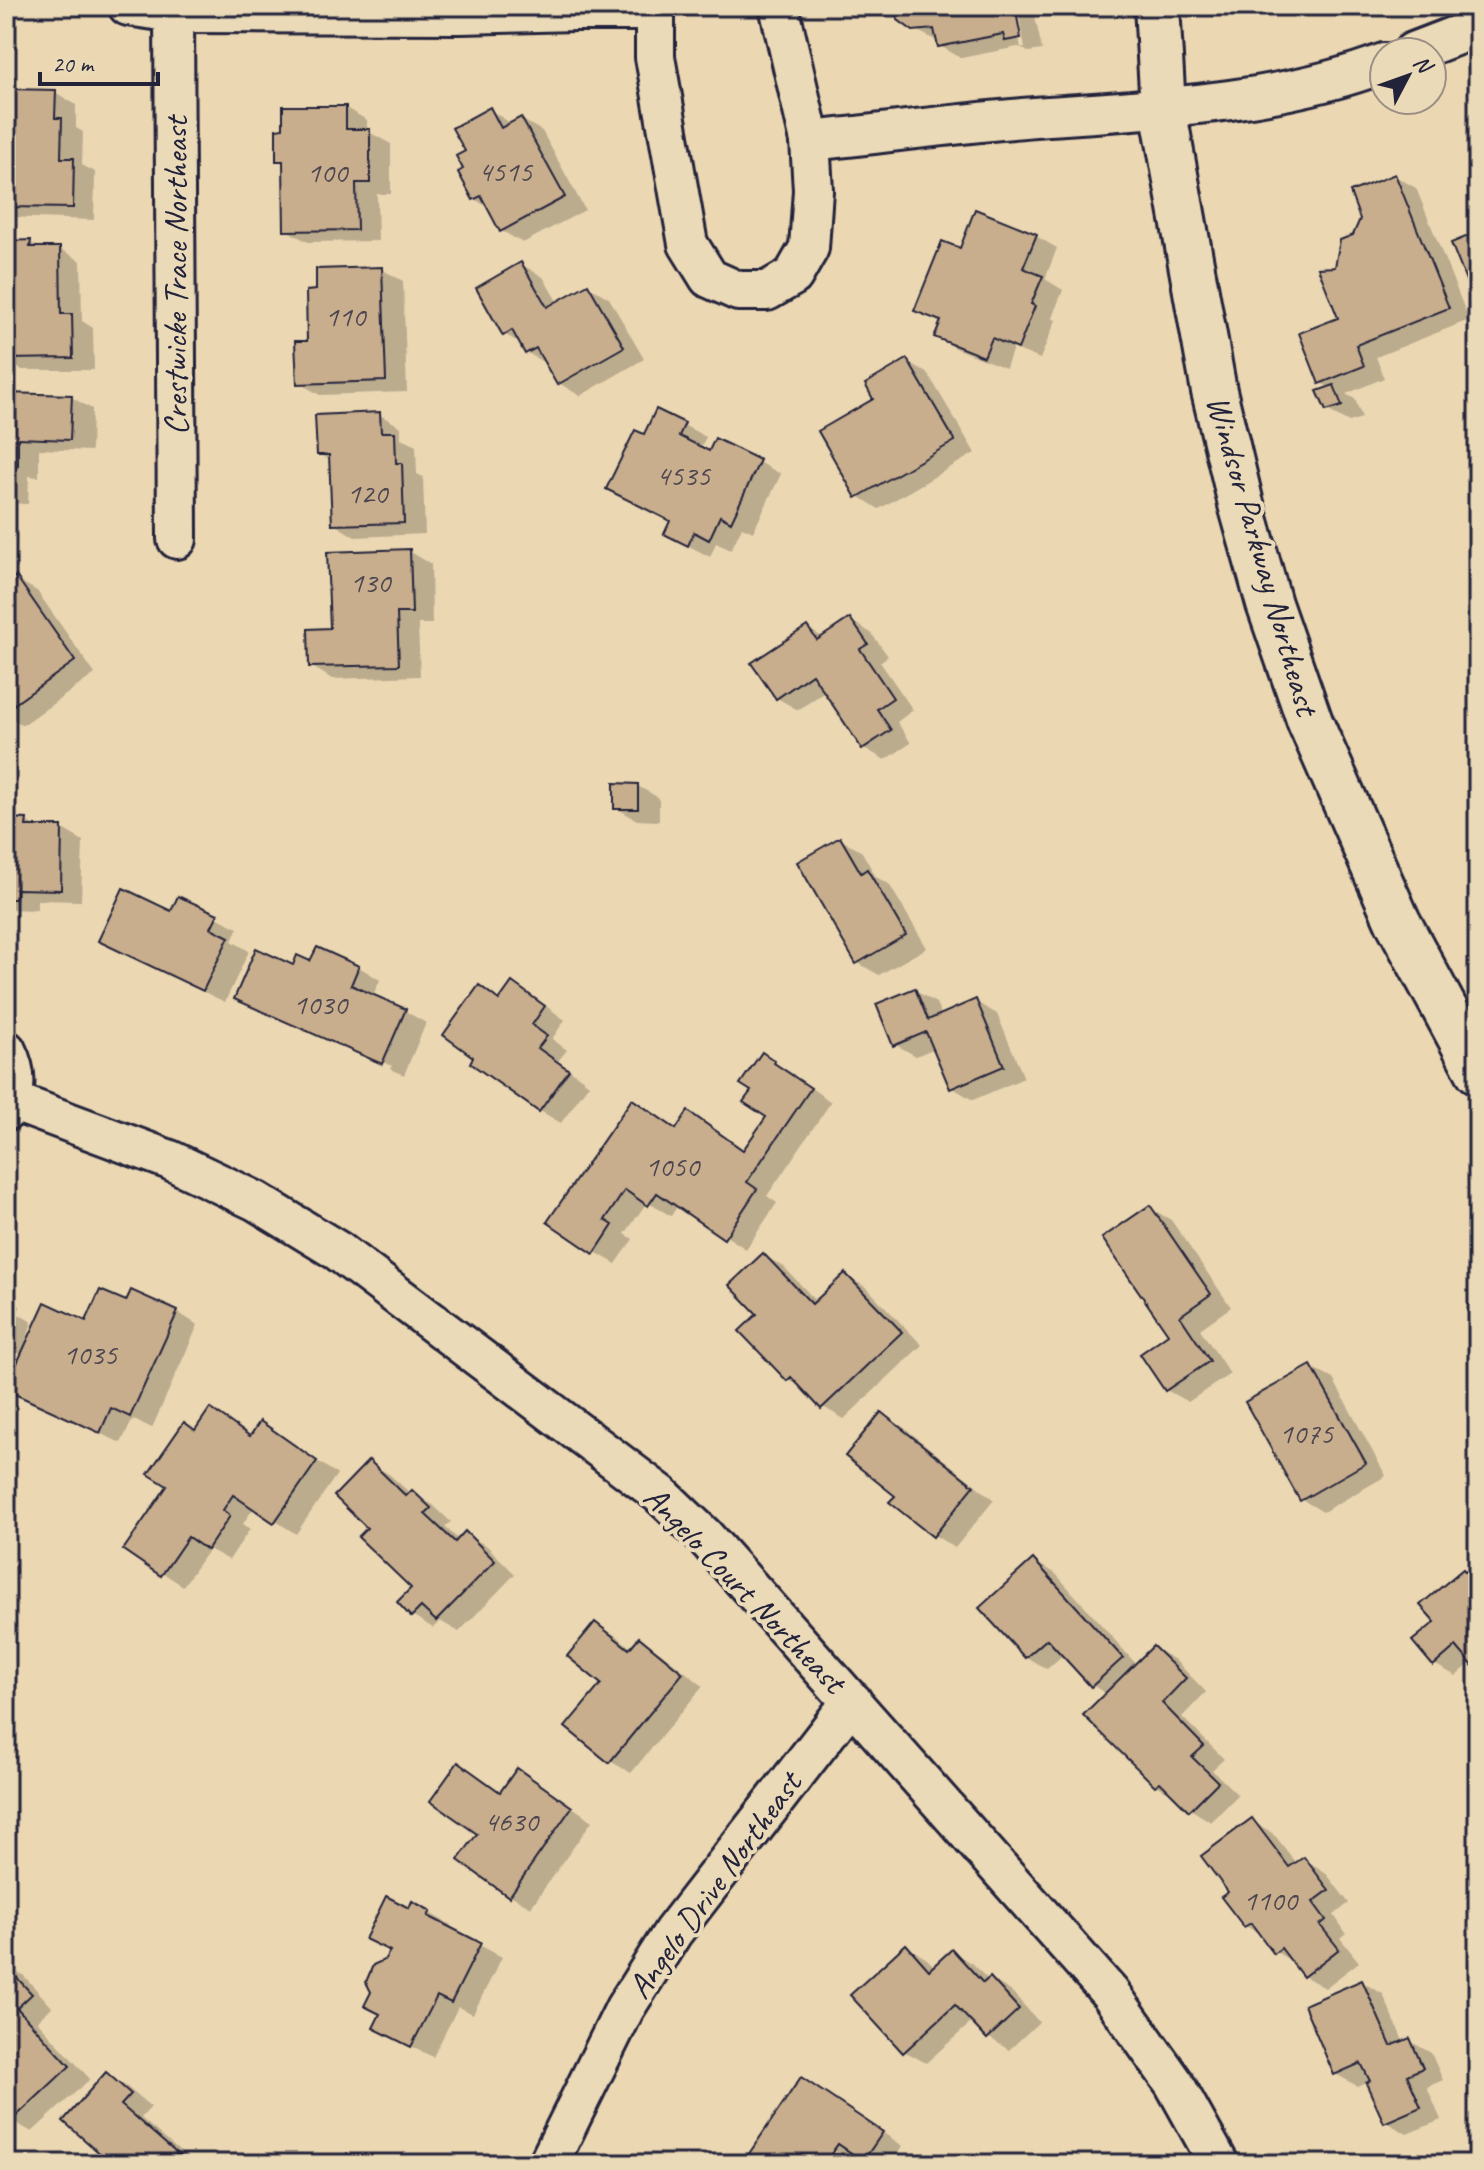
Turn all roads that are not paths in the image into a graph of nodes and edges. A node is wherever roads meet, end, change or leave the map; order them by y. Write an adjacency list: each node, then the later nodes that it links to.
1 (128, 6): 5 (street)
2 (779, 6): 10 (street)
3 (1157, 6): 9 (street, Windsor Parkway Northeast)
4 (656, 9): 5 (street); 10 (street)
5 (174, 13): 11 (street, Crestwicke Trace Northeast)
6 (1478, 27): 7 (street)
7 (1448, 39)
8 (1368, 69): 9 (street)
9 (1163, 108): 10 (street); 13 (street, Windsor Parkway Northeast)
10 (810, 141)
11 (177, 539)
12 (6, 1050): 14 (street, Angelo Court Northeast)
13 (1478, 1071)
14 (9, 1106): 15 (street, Angelo Court Northeast)
15 (852, 1701): 16 (street, Angelo Drive Northeast); 17 (street, Angelo Court Northeast)
16 (548, 2164)
17 (1219, 2164)

